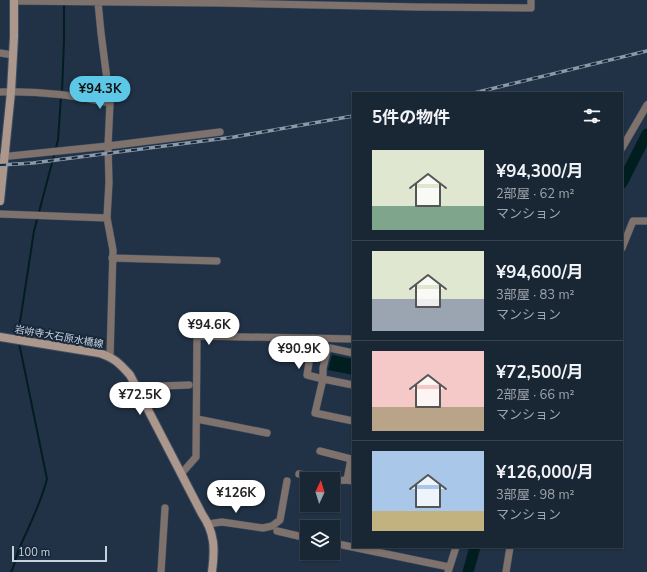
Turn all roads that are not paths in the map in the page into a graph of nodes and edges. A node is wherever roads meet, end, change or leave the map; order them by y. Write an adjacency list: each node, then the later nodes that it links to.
1 (14, 0): 4 (street); 6 (main road)
2 (531, 0): 3 (street)
3 (222, 1): 4 (street)
4 (98, 2): 9 (street)
5 (0, 53): 6 (street)
6 (13, 55): 8 (main road)
7 (0, 92): 8 (street)
8 (11, 92): 9 (street); 11 (main road)
9 (110, 103): 13 (street)
10 (647, 105): 14 (street)
11 (4, 127): 15 (main road)
12 (220, 132): 13 (street)
13 (108, 146): 15 (street); 18 (street)
14 (623, 146)
15 (2, 157): 16 (main road)
16 (0, 201)
17 (0, 214): 18 (street)
18 (108, 218): 21 (street)
19 (647, 221): 20 (street)
20 (623, 246)
21 (112, 258): 22 (street); 27 (street)
22 (218, 261)
23 (0, 337): 27 (main road, 岩峅寺大石原水橋線)
24 (313, 338): 25 (street); 28 (street); 32 (street)
25 (352, 339)
26 (352, 353): 28 (street)
27 (110, 357): 31 (main road, 岩峅寺大石原水橋線)
28 (323, 379): 30 (street); 33 (street)
29 (189, 385): 31 (street)
30 (352, 385)
31 (136, 388): 37 (main road, 岩峅寺大石原水橋線)
32 (197, 419): 34 (street); 37 (street)
33 (352, 421)
34 (267, 433)
35 (320, 451): 36 (street)
36 (352, 455): 39 (street)
37 (181, 474): 41 (main road, 岩峅寺大石原水橋線)
38 (286, 481): 41 (street)
39 (350, 481)
40 (165, 508): 50 (street)
41 (208, 524): 51 (main road, 岩峅寺大石原水橋線)
42 (277, 532): 43 (street)
43 (300, 537)
44 (340, 545): 45 (street)
45 (352, 547)
46 (354, 548): 49 (street)
47 (456, 548): 49 (street)
48 (510, 548): 52 (street)
49 (449, 570)
50 (161, 572)
51 (212, 572)
52 (506, 572)

